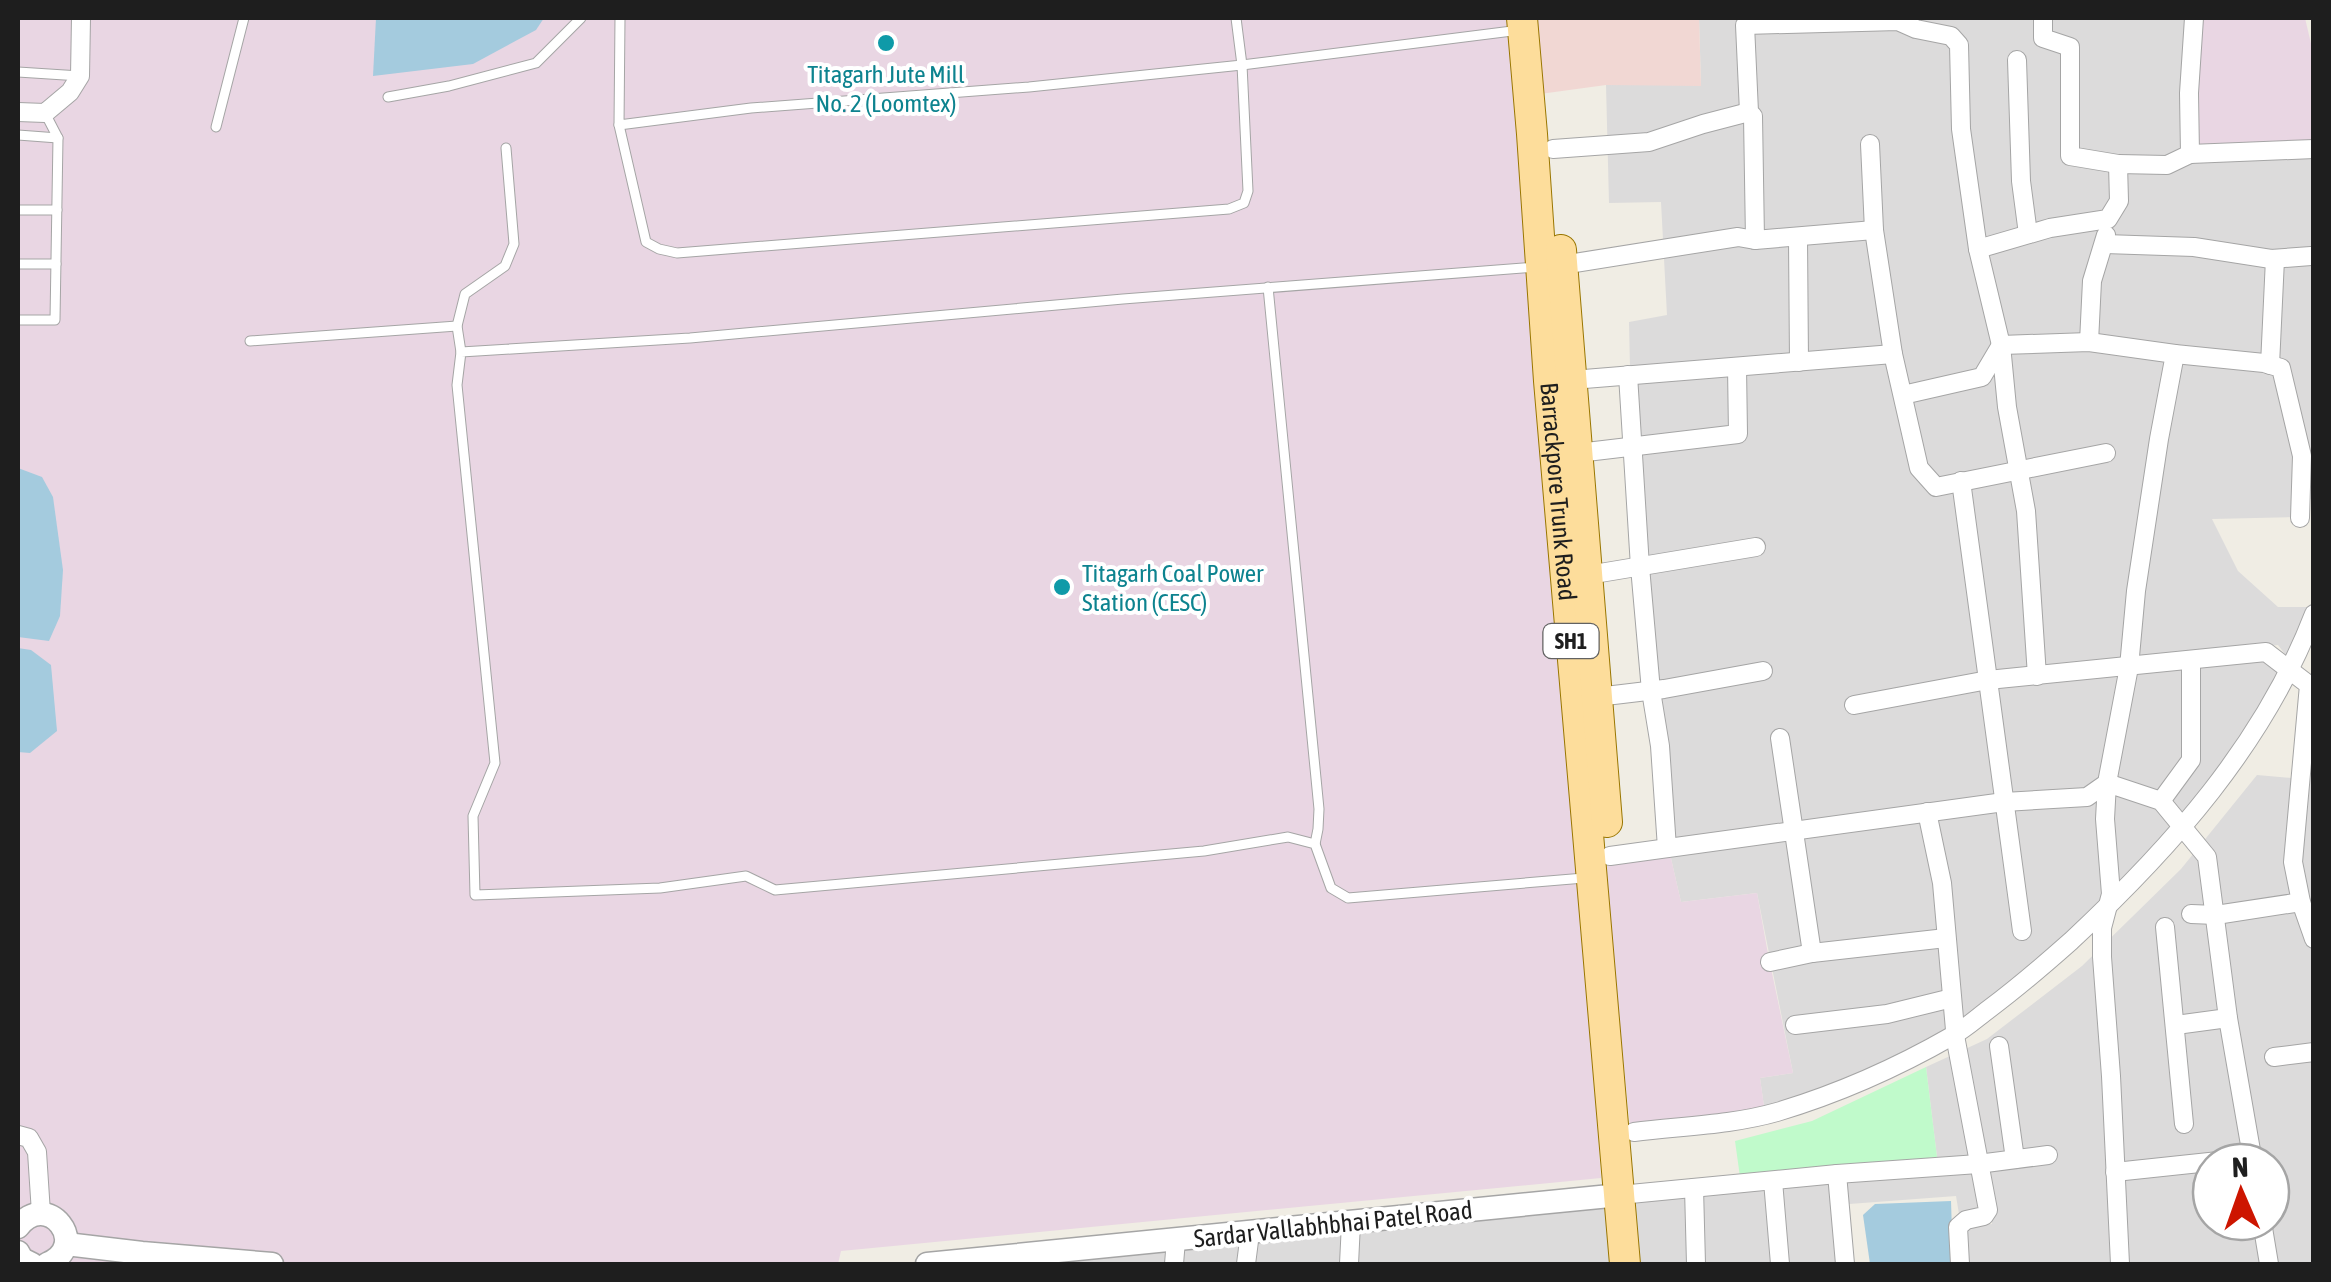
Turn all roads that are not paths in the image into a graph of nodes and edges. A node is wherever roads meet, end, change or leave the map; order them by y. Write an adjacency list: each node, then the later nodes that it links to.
1 (81, 18): 14 (street)
2 (244, 18): 19 (lane)
3 (581, 18): 15 (lane)
4 (620, 18): 20 (lane)
5 (1236, 18): 12 (lane)
6 (2043, 18): 28 (street)
7 (2194, 18): 27 (street)
8 (1805, 20): 10 (street); 17 (street)
9 (1529, 22): 12 (lane); 25 (main road, Barrackpore Trunk Road / SH1); 42 (main road, Barrackpore Trunk Road / SH1)
10 (1915, 23): 37 (street)
11 (2016, 60): 33 (street)
12 (1242, 64): 20 (lane); 20 (lane)
13 (18, 72): 14 (lane)
14 (80, 76): 18 (street)
15 (388, 97)
16 (18, 112): 18 (street)
17 (1749, 112): 25 (street); 35 (street)
18 (44, 113): 22 (lane)
19 (216, 126)
20 (619, 126)
21 (18, 135): 22 (lane)
22 (58, 138): 30 (lane)
23 (1870, 144): 32 (street)
24 (506, 148): 45 (lane)
25 (1553, 149): 42 (main road, Barrackpore Trunk Road / SH1)
26 (2314, 149): 27 (street)
27 (2190, 154): 28 (street)
28 (2118, 164): 31 (street)
29 (18, 210): 30 (lane)
30 (57, 210): 41 (lane)
31 (2108, 219): 33 (street); 36 (street)
32 (1874, 230): 34 (street); 50 (street)
33 (2028, 234): 37 (street)
34 (1798, 238): 35 (street); 52 (street)
35 (1755, 240): 42 (street)
36 (2105, 244): 39 (street); 47 (street)
37 (1978, 248): 48 (street)
38 (2311, 256): 39 (street)
39 (2275, 259): 53 (street)
40 (18, 264): 41 (lane)
41 (56, 264): 44 (lane)
42 (1552, 266): 43 (lane); 56 (main road, Barrackpore Trunk Road / SH1); 90 (main road, Barrackpore Trunk Road / SH1)
43 (1268, 287): 49 (lane); 86 (lane)
44 (18, 320)
45 (457, 326): 46 (lane); 49 (lane)
46 (250, 341)
47 (2090, 342): 48 (street); 51 (street)
48 (2001, 344): 57 (street); 61 (street)
49 (461, 352): 86 (lane)
50 (1893, 354): 52 (street); 57 (street)
51 (2175, 354): 53 (street); 69 (street)
52 (1799, 362): 54 (street)
53 (2270, 365): 63 (street)
54 (1737, 367): 55 (street); 58 (street)
55 (1628, 376): 56 (street); 58 (street)
56 (1572, 380): 59 (main road, Barrackpore Trunk Road / SH1)
57 (1902, 395): 62 (street)
58 (1634, 446): 59 (street); 65 (street)
59 (1578, 452): 66 (main road, Barrackpore Trunk Road / SH1)
60 (2106, 453): 61 (street)
61 (2020, 470): 62 (street); 72 (street)
62 (1961, 482): 73 (street)
63 (2300, 518)
64 (1756, 548): 65 (street)
65 (1640, 566): 66 (street); 75 (street)
66 (1588, 575): 76 (main road, Barrackpore Trunk Road / SH1)
67 (2314, 614): 70 (street)
68 (2191, 660): 69 (street); 70 (street); 81 (street)
69 (2129, 667): 72 (street); 79 (street)
70 (2289, 667): 74 (street); 84 (street)
71 (1763, 672): 75 (street)
72 (2038, 676): 73 (street)
73 (1988, 680): 77 (street); 82 (street)
74 (2311, 685): 80 (street)
75 (1651, 691): 76 (street); 87 (street)
76 (1597, 697): 90 (main road, Barrackpore Trunk Road / SH1)
77 (1854, 705)
78 (1780, 738): 85 (street)
79 (2107, 783): 81 (street); 82 (street); 92 (street)
80 (2307, 798): 88 (street)
81 (2161, 801): 84 (street)
82 (2004, 802): 83 (street); 96 (street)
83 (1928, 812): 85 (street); 97 (street)
84 (2183, 828): 92 (street); 94 (street)
85 (1792, 832): 87 (street); 99 (street)
86 (1314, 844): 90 (lane)
87 (1667, 848): 90 (street)
88 (2293, 862): 89 (street); 91 (street)
89 (2314, 864)
90 (1601, 866): 110 (main road, Barrackpore Trunk Road / SH1); 121 (main road, Barrackpore Trunk Road / SH1)
91 (2301, 902): 94 (street); 98 (street)
92 (2107, 908): 105 (street); 117 (street)
93 (2190, 914): 94 (street)
94 (2216, 915): 102 (street)
95 (2165, 927): 104 (street)
96 (2022, 931)
97 (1946, 938): 99 (street); 101 (street)
98 (2314, 938)
99 (1812, 953): 100 (street)
100 (1770, 962)
101 (1952, 998): 103 (street); 105 (street)
102 (2228, 1018): 104 (street); 112 (street)
103 (1795, 1025)
104 (2176, 1025): 109 (street)
105 (1955, 1035): 110 (street); 115 (street)
106 (1999, 1046): 114 (street)
107 (2314, 1052): 108 (street)
108 (2274, 1057)
109 (2184, 1124)
110 (1634, 1132): 121 (main road, Barrackpore Trunk Road / SH1)
111 (18, 1135): 122 (street)
112 (2250, 1142)
113 (2048, 1155): 114 (street)
114 (2015, 1159): 115 (street)
115 (1978, 1164): 118 (street); 141 (street)
116 (2191, 1165): 117 (street)
117 (2115, 1172): 142 (street)
118 (1838, 1174): 119 (street); 140 (street)
119 (1773, 1182): 120 (street); 139 (street)
120 (1694, 1188): 121 (street); 138 (street)
121 (1629, 1194): 123 (street, Sardar Vallabhbhai Patel Road); 136 (main road, Barrackpore Trunk Road / SH1); 137 (main road, Barrackpore Trunk Road / SH1)
122 (41, 1214): 124 (street); 127 (street)
123 (1351, 1223): 125 (street, Sardar Vallabhbhai Patel Road); 135 (street)
124 (18, 1227)
125 (1250, 1233): 126 (street, Sardar Vallabhbhai Patel Road); 134 (street)
126 (1176, 1240): 132 (street, Sardar Vallabhbhai Patel Road); 133 (street)
127 (66, 1244): 130 (street); 131 (street)
128 (18, 1252): 129 (street)
129 (30, 1264)
130 (47, 1264)
131 (272, 1264)
132 (926, 1264)
133 (1174, 1264)
134 (1246, 1264)
135 (1349, 1264)
136 (1625, 1264)
137 (1644, 1264)
138 (1696, 1264)
139 (1780, 1264)
140 (1846, 1264)
141 (1960, 1264)
142 (2120, 1264)

